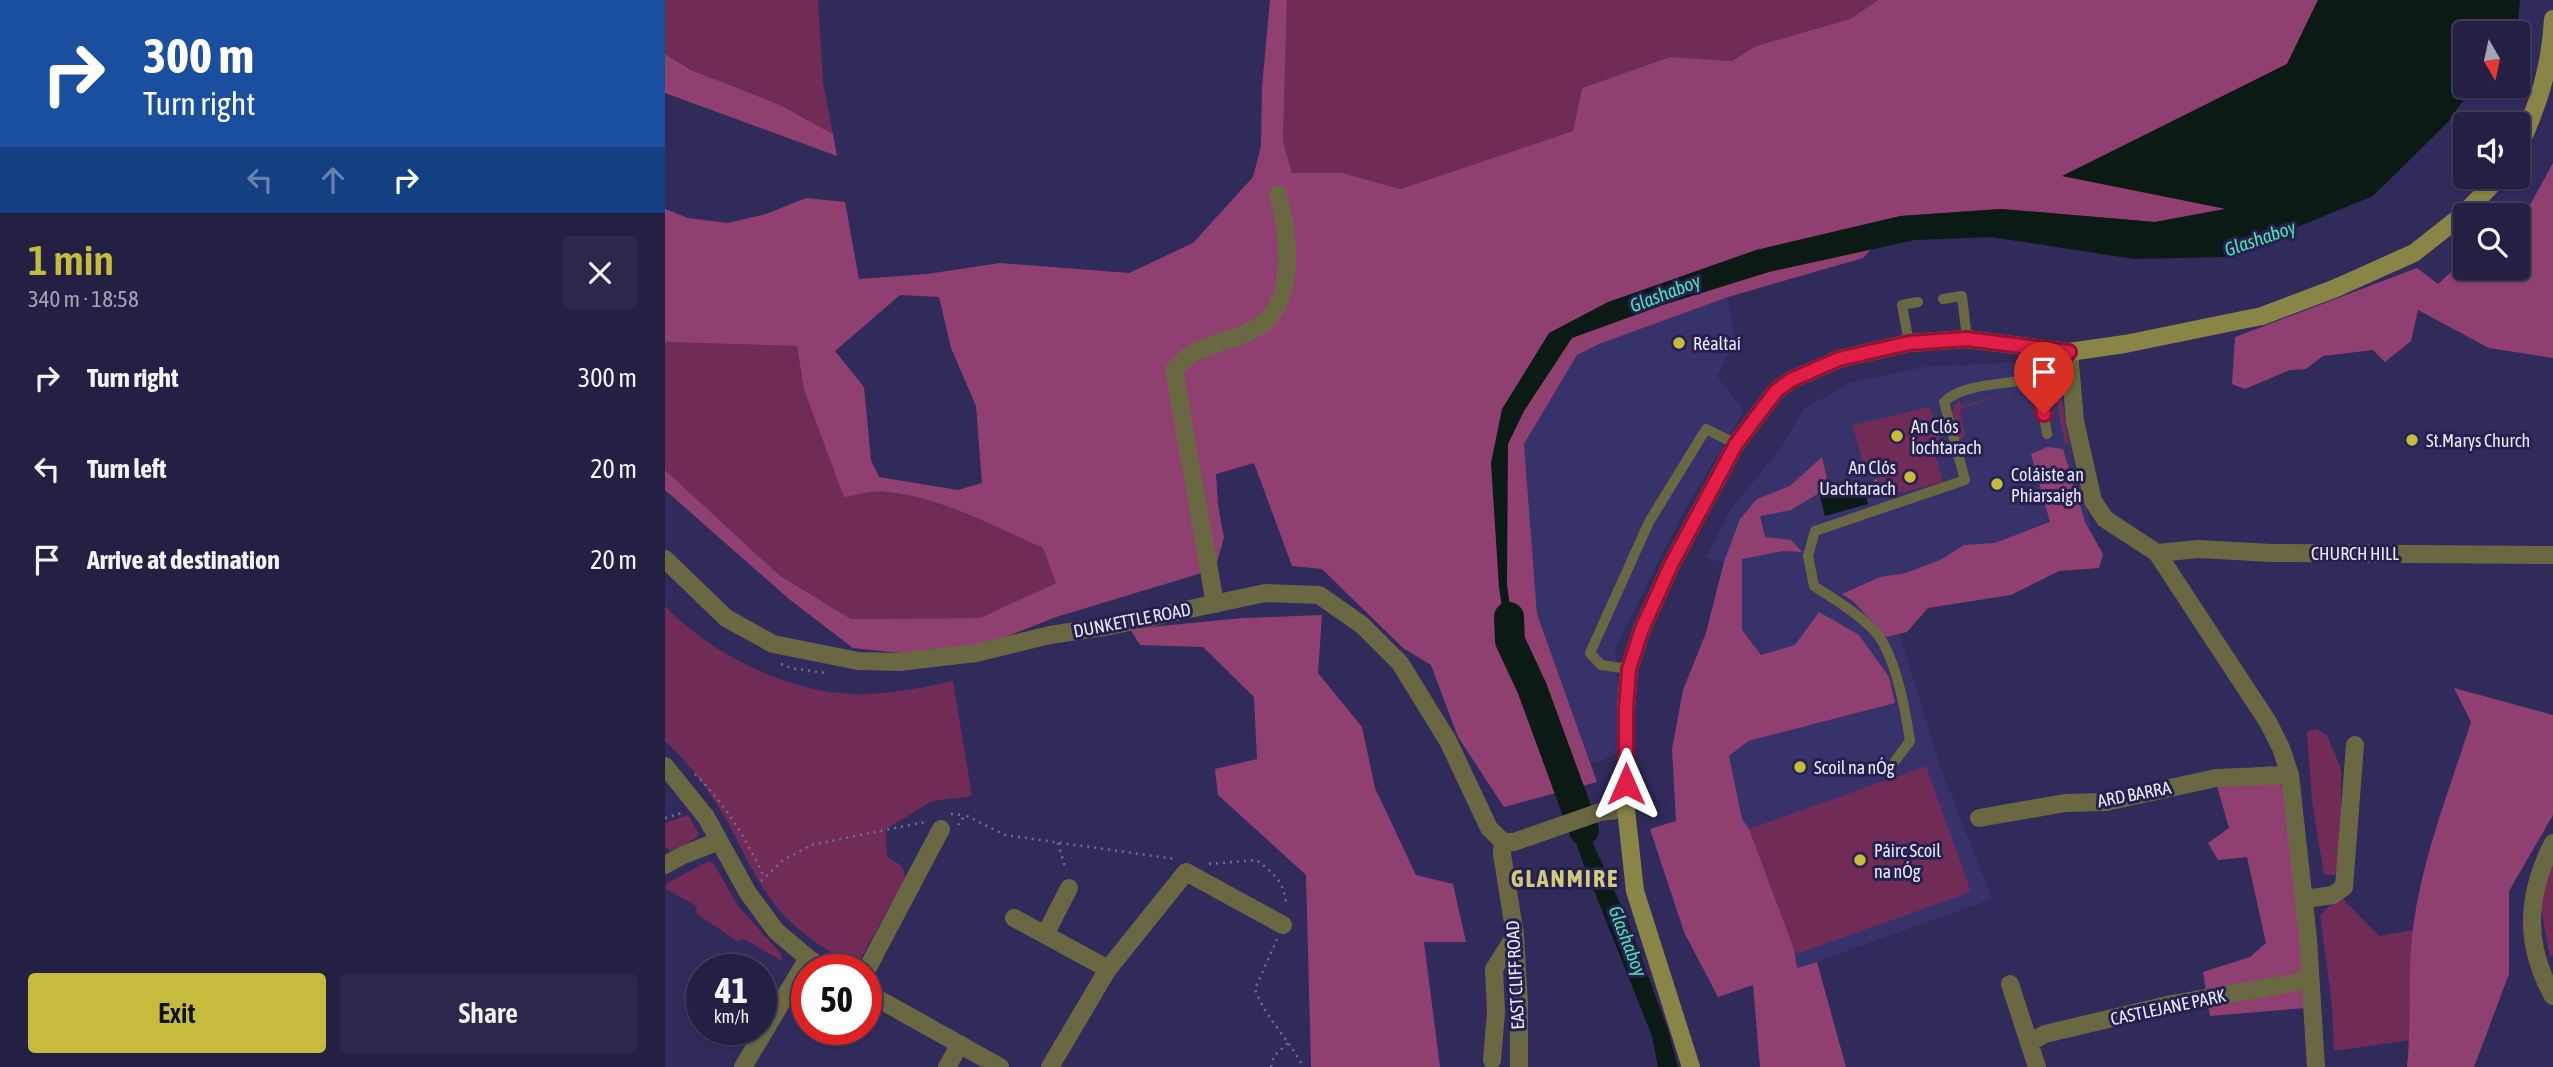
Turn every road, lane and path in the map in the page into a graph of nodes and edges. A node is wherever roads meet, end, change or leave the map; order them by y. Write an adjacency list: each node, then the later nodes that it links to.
1 (2553, 19): 2 (main road)
2 (2530, 122)
3 (2488, 189): 9 (main road)
4 (1277, 195): 18 (street)
5 (1943, 299): 7 (lane)
6 (1918, 302): 8 (lane)
7 (1967, 339): 8 (main road); 9 (main road)
8 (1909, 343): 12 (main road)
9 (2069, 352): 10 (lane); 15 (street)
10 (2037, 375): 11 (lane); 14 (lane)
11 (2047, 433)
12 (1736, 444): 19 (main road); 19 (lane)
13 (1863, 464): 14 (path)
14 (1879, 510): 21 (lane)
15 (2157, 553): 16 (street, CHURCH HILL); 23 (street)
16 (2553, 555)
17 (665, 559): 18 (street, DUNKETTLE ROAD)
18 (1215, 604): 32 (street, DUNKETTLE ROAD)
19 (1629, 669): 24 (main road)
20 (2355, 745): 37 (street)
21 (1895, 761)
22 (665, 766): 30 (street)
23 (2290, 775): 28 (street, ARD BARRA); 37 (street)
24 (1626, 809): 32 (street); 60 (main road)
25 (689, 810): 27 (path)
26 (965, 816): 29 (path)
27 (665, 818)
28 (1979, 818)
29 (939, 820): 35 (path); 43 (street)
30 (719, 841): 34 (street); 42 (street)
31 (1057, 842): 36 (path)
32 (1509, 842): 41 (street, EAST CLIFF ROAD)
33 (2553, 843): 48 (street)
34 (665, 865)
35 (756, 886)
36 (1069, 888): 40 (street)
37 (2305, 898): 45 (street)
38 (1014, 918): 40 (street)
39 (1283, 925): 44 (street)
40 (1045, 935): 44 (street)
41 (1515, 936): 53 (street); 59 (street, EAST CLIFF ROAD)
42 (803, 954)
43 (874, 954)
44 (1108, 969): 57 (street)
45 (2310, 980): 51 (street, CASTLEJANE PARK); 62 (street)
46 (2010, 984): 51 (street)
47 (791, 987): 54 (street)
48 (2553, 996)
49 (882, 1001): 52 (street)
50 (1289, 1042): 58 (path)
51 (2029, 1043): 61 (street)
52 (960, 1044): 55 (street); 56 (street)
53 (1492, 1060)
54 (743, 1067)
55 (947, 1067)
56 (1000, 1067)
57 (1050, 1067)
58 (1271, 1067)
59 (1518, 1067)
60 (1691, 1067)
61 (2037, 1067)
62 (2316, 1067)

